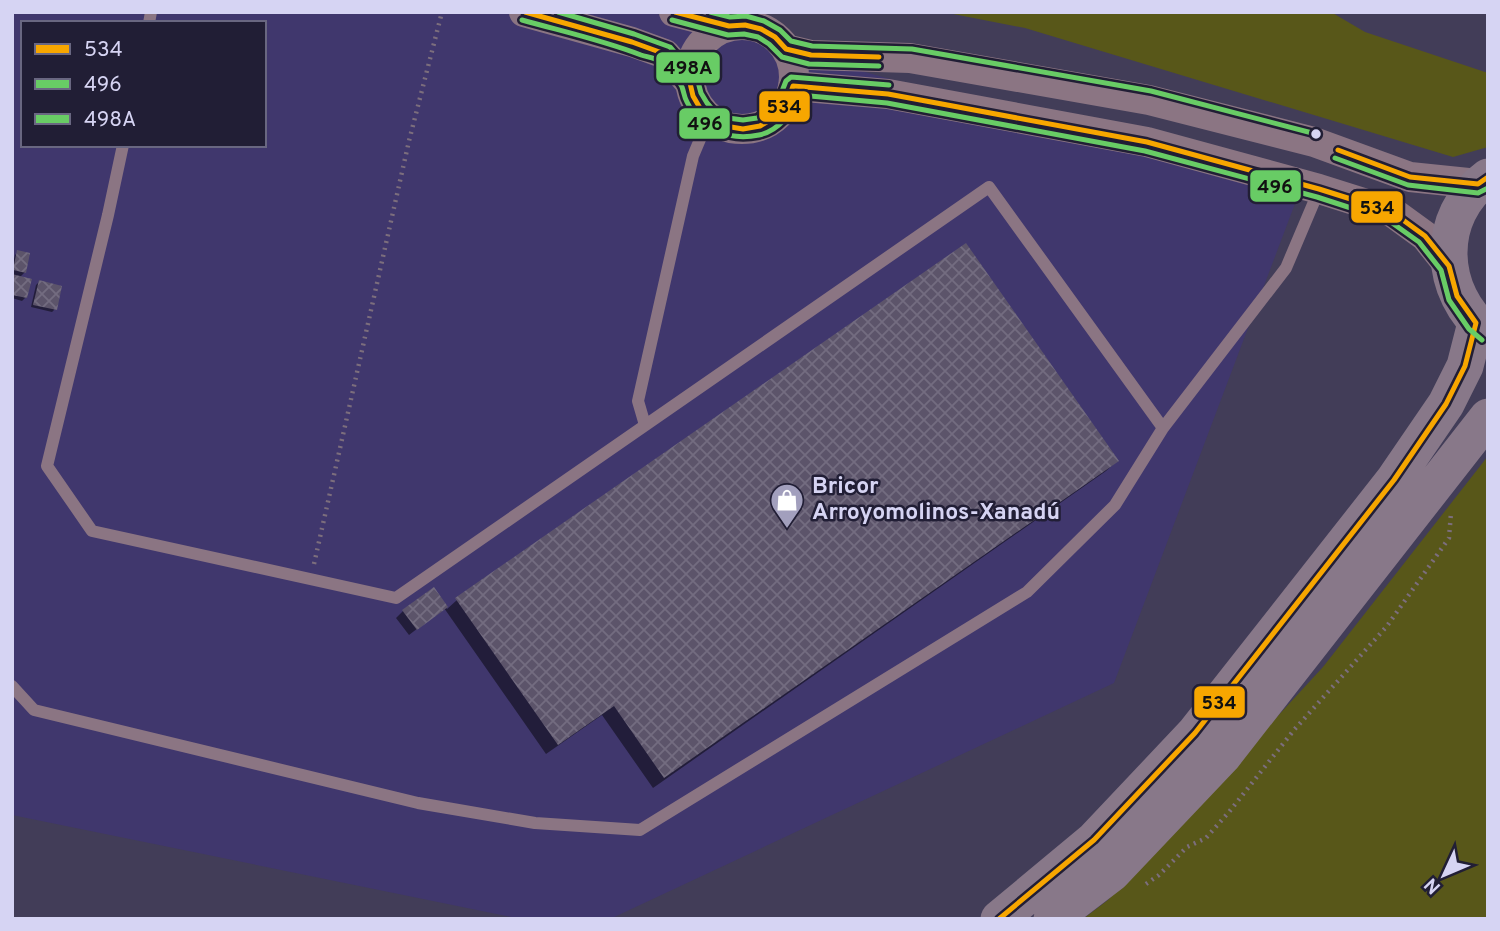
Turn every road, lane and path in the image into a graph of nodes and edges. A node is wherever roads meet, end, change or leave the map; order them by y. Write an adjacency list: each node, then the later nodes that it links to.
1 (442, 12): 18 (path)
2 (524, 12): 6 (street)
3 (674, 12): 4 (street)
4 (729, 26): 5 (street); 6 (street)
5 (786, 49): 7 (street); 10 (street)
6 (690, 83): 8 (street)
7 (793, 86): 8 (street); 11 (street)
8 (709, 118): 15 (lane)
9 (123, 147): 18 (lane)
10 (1483, 181): 12 (main road)
11 (1320, 189): 12 (street); 16 (lane)
12 (1449, 266): 13 (main road)
13 (1482, 328): 21 (main road)
14 (1488, 417): 22 (main road)
15 (645, 425): 16 (lane); 18 (lane)
16 (1163, 428): 19 (lane)
17 (1458, 504): 20 (path)
18 (310, 579)
19 (12, 686)
20 (1139, 888)
21 (999, 919)
22 (1052, 919)

